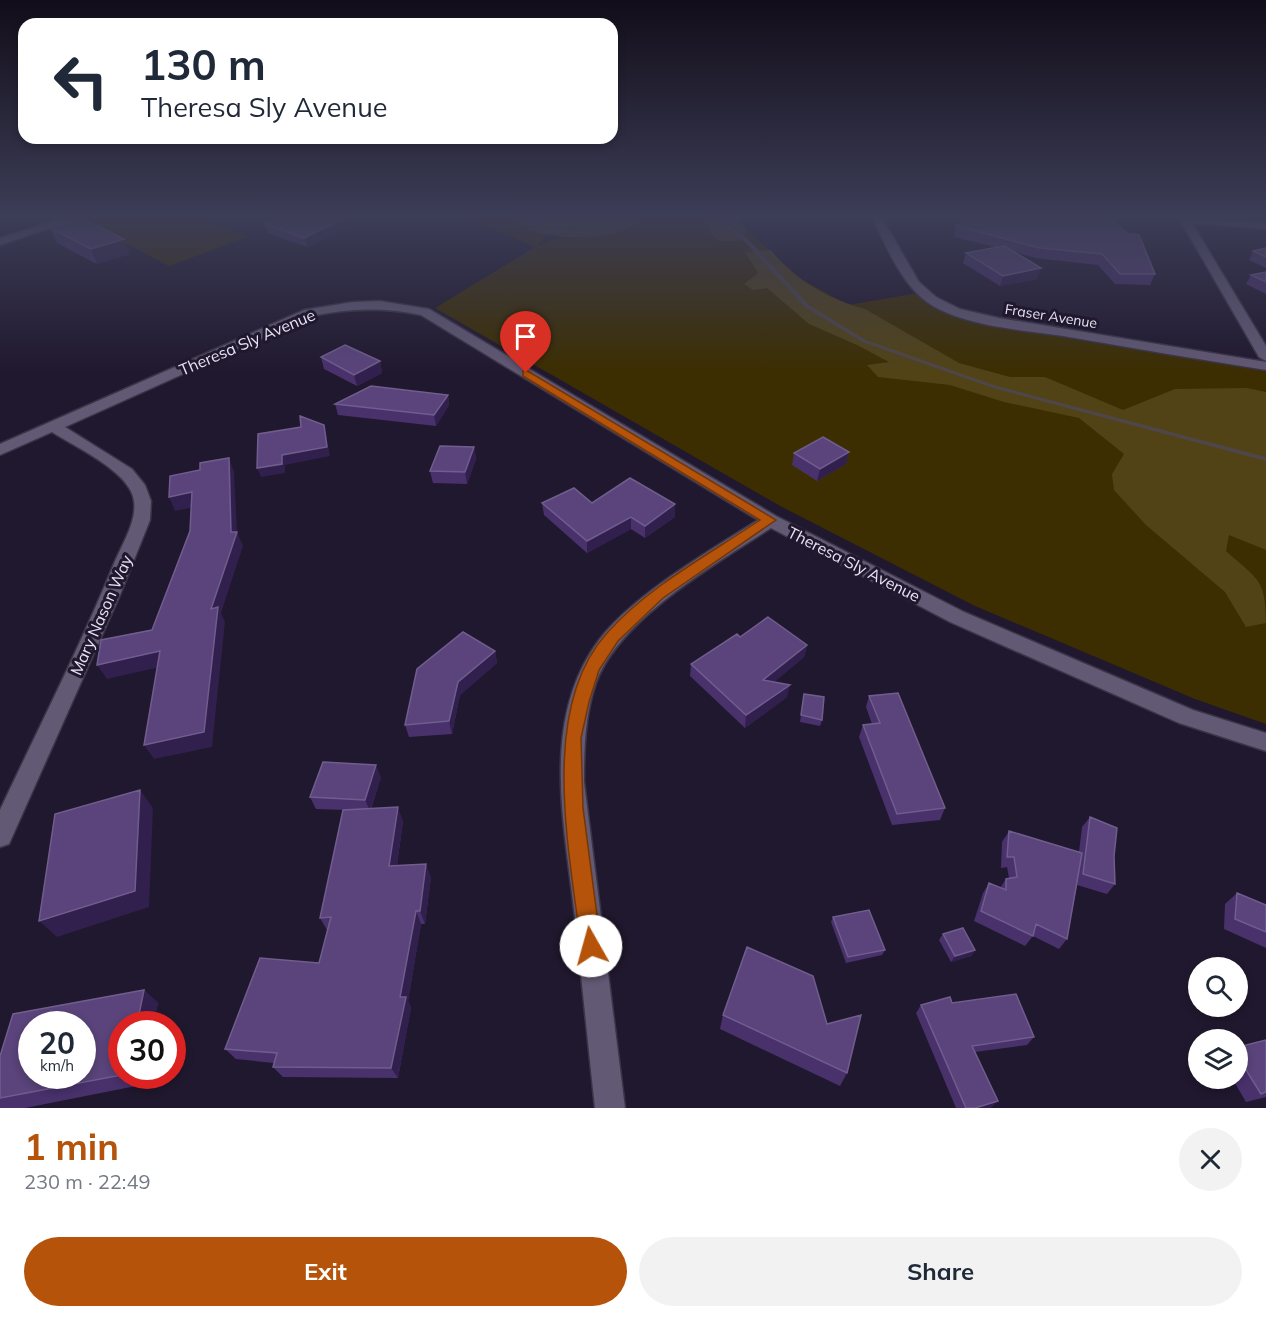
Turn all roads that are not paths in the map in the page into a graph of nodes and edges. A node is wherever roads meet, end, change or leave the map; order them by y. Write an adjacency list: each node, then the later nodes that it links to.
1 (907, 270): 4 (street, Fraser Avenue)
2 (1214, 270): 3 (street)
3 (1266, 357)
4 (1266, 366)
5 (53, 426): 6 (street, Theresa Sly Avenue); 7 (street, Theresa Sly Avenue); 9 (street, Mary Nason Way)
6 (0, 450)
7 (770, 520): 8 (street, Theresa Sly Avenue); 10 (street)
8 (1266, 742)
9 (0, 836)
10 (610, 1108)

